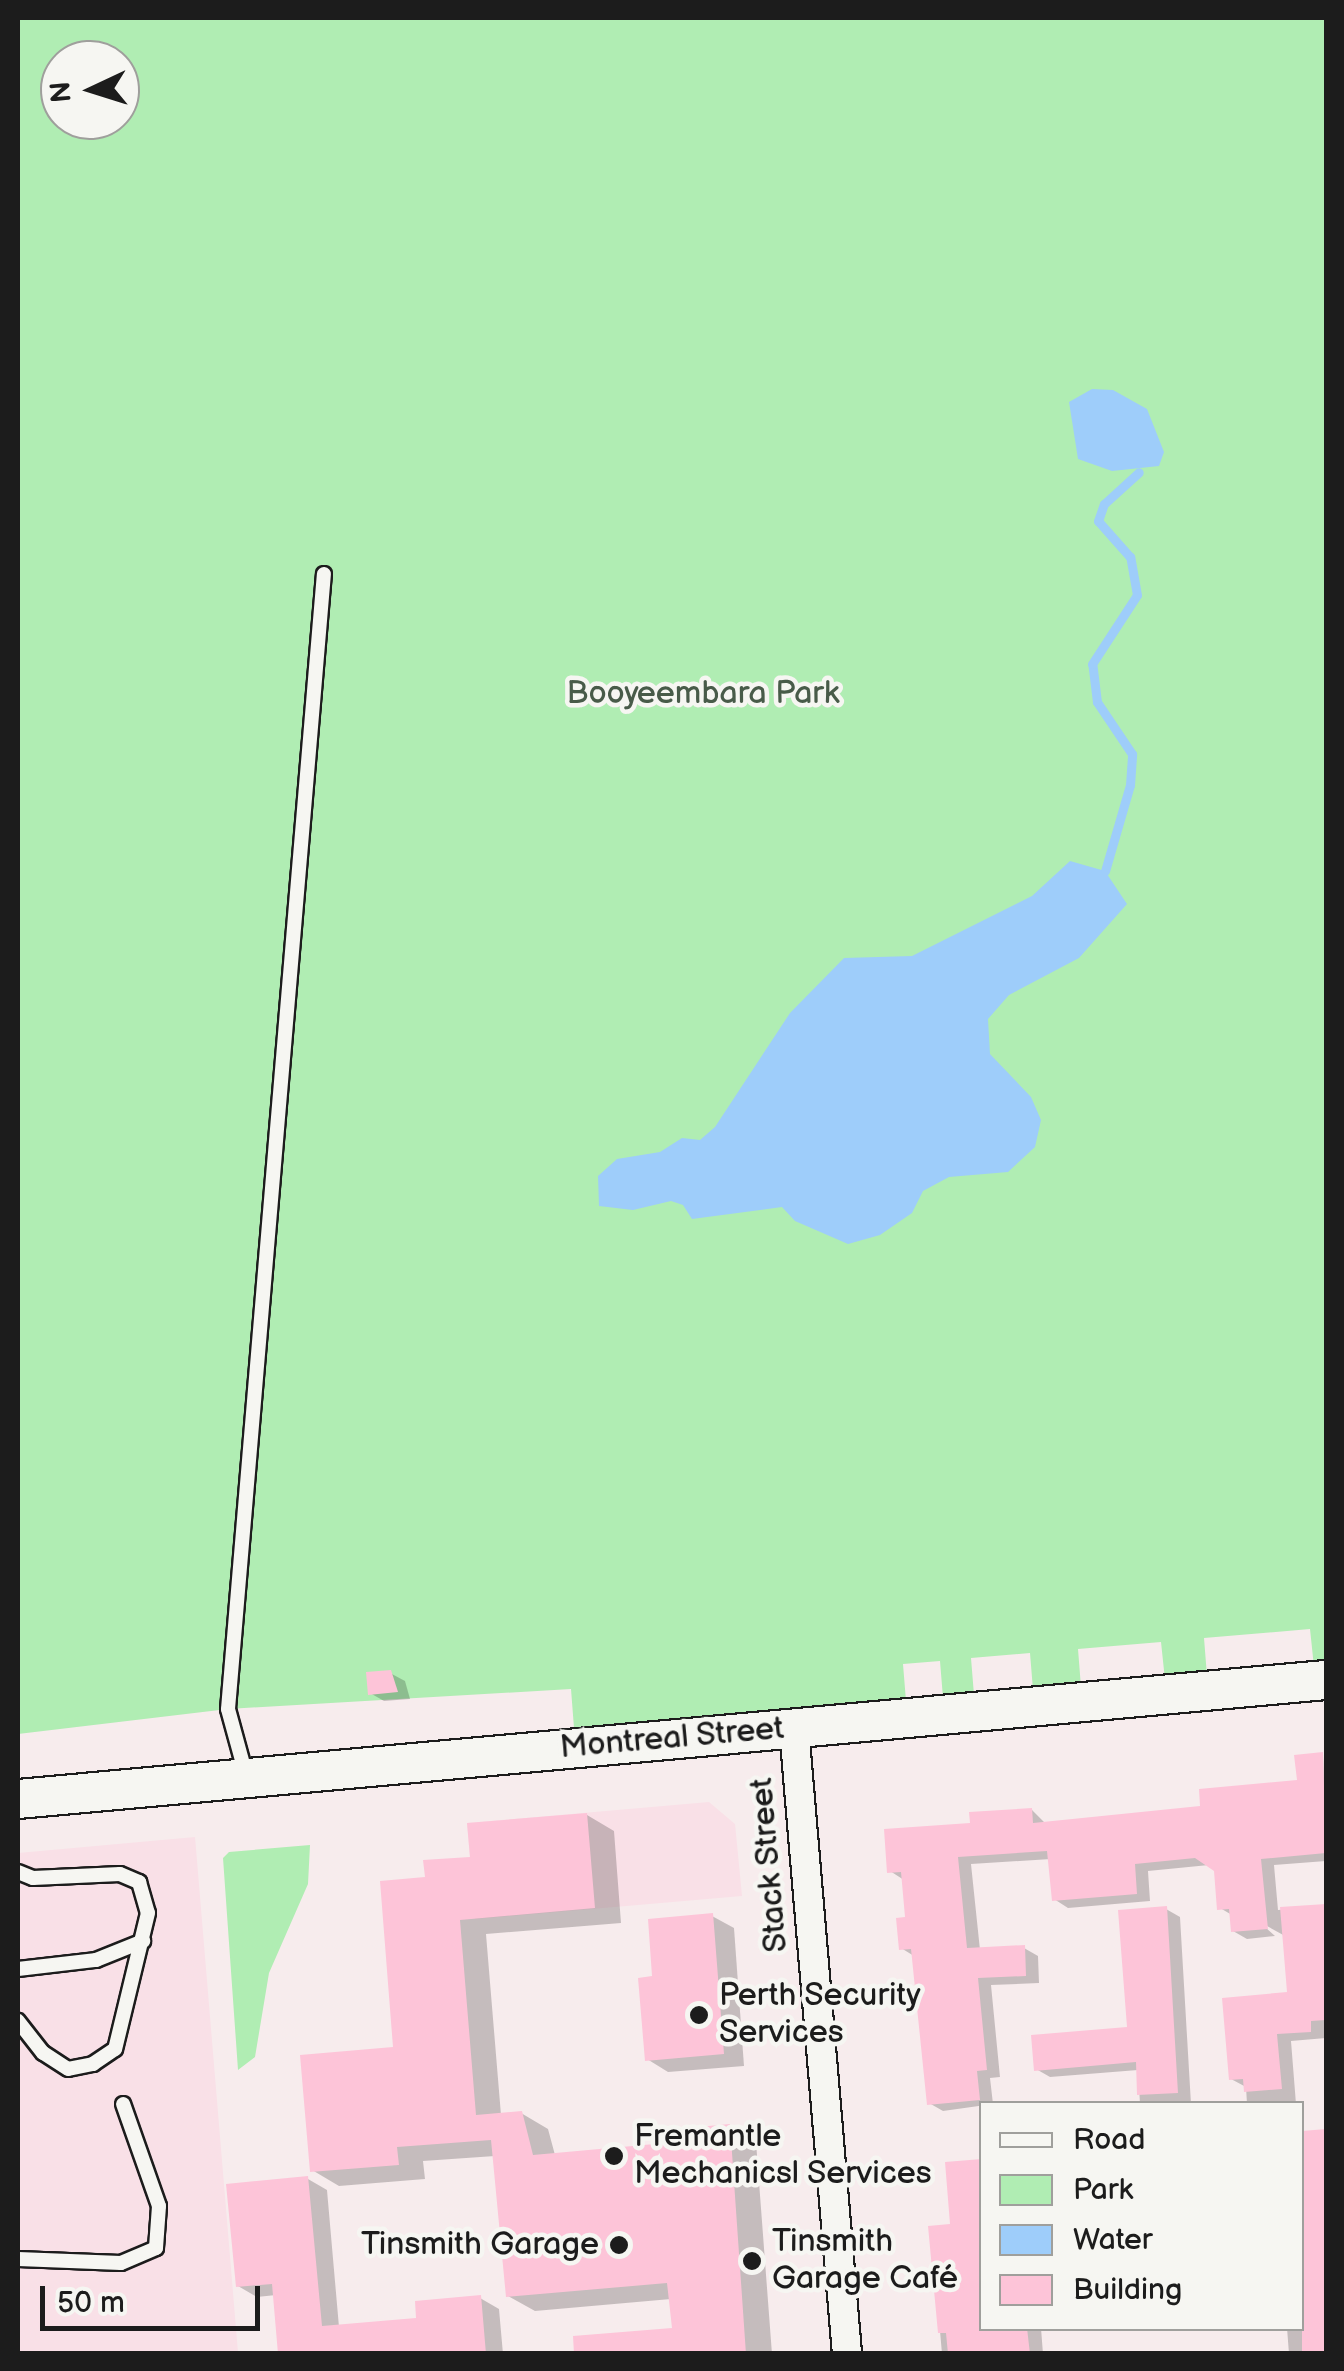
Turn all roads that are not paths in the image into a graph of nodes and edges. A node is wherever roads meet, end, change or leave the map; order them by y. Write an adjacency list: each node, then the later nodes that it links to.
1 (324, 574): 4 (lane)
2 (1326, 1680): 3 (street, Montreal Street)
3 (794, 1729): 4 (street, Montreal Street); 12 (street, Stack Street)
4 (246, 1776): 5 (street, Montreal Street)
5 (18, 1799)
6 (18, 1872): 7 (lane)
7 (142, 1941): 8 (lane); 9 (lane)
8 (18, 1969)
9 (18, 2021)
10 (123, 2104): 11 (lane)
11 (18, 2259)
12 (847, 2354)

